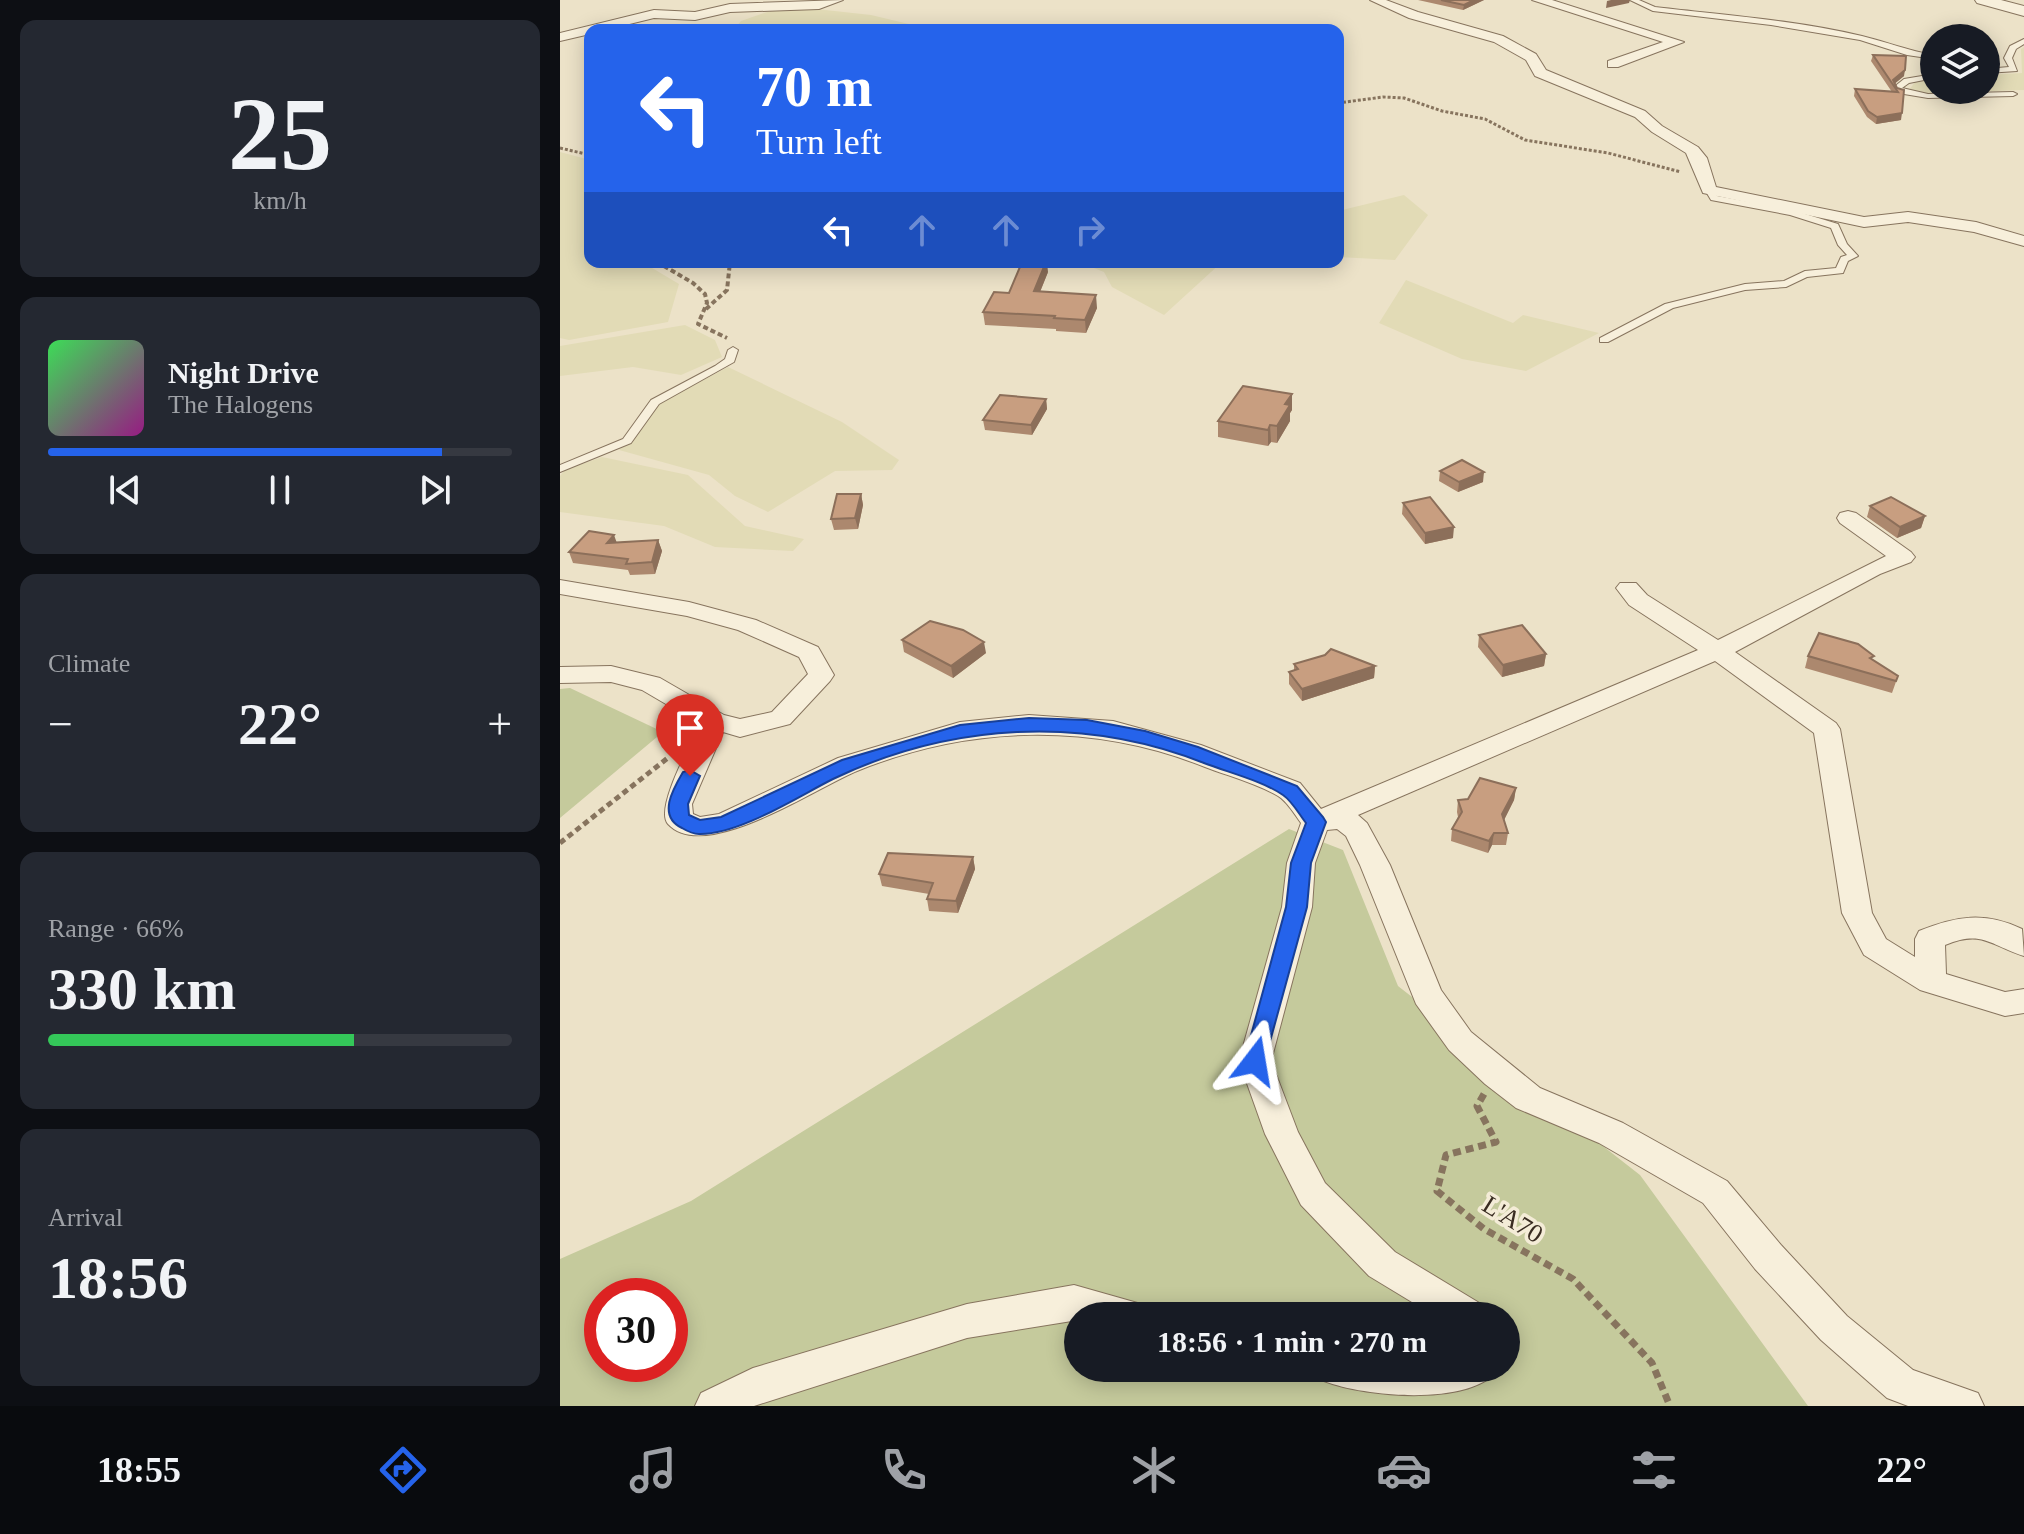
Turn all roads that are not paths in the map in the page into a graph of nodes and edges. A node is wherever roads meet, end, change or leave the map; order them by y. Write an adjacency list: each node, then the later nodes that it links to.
1 (837, 0): 7 (street)
2 (1376, 0): 20 (street)
3 (1538, 0): 14 (street)
4 (1633, 0): 11 (lane)
5 (1983, 0): 6 (street)
6 (2024, 11)
7 (612, 24)
8 (584, 31): 9 (street)
9 (560, 37)
10 (2024, 41): 12 (lane)
11 (1920, 55)
12 (2008, 58): 13 (lane); 15 (lane)
13 (2000, 59)
14 (1613, 64)
15 (2000, 70)
16 (1920, 79): 19 (lane)
17 (2000, 94): 18 (lane)
18 (2013, 94)
19 (1920, 95)
20 (1708, 186): 21 (street); 22 (lane)
21 (2024, 241)
22 (1604, 340)
23 (733, 350): 24 (lane)
24 (560, 469)
25 (1848, 518): 28 (street)
26 (560, 587): 30 (street)
27 (1628, 588): 28 (street)
28 (1717, 651): 31 (street); 33 (street)
29 (560, 675): 30 (street)
30 (715, 721): 31 (street)
31 (1316, 822): 35 (street); 40 (street)
32 (2024, 945): 33 (street)
33 (1931, 982): 34 (street)
34 (2024, 1001)
35 (1445, 1302)
36 (1064, 1304): 39 (street)
37 (1406, 1382): 38 (street)
38 (1427, 1382)
39 (715, 1406)
40 (1964, 1406)

